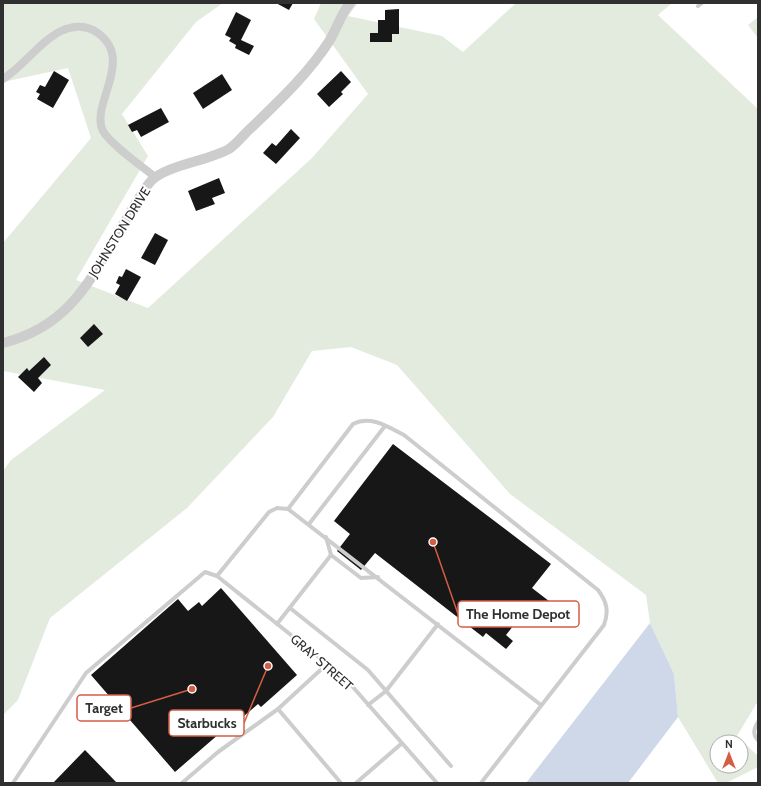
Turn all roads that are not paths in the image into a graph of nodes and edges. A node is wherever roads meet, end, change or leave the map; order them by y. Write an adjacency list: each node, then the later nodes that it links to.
1 (350, 3): 3 (street, JOHNSTON DRIVE)
2 (3, 79): 3 (street)
3 (155, 177): 4 (street, JOHNSTON DRIVE)
4 (3, 343)
5 (385, 426): 6 (lane); 7 (lane); 18 (lane)
6 (288, 509): 7 (lane); 10 (lane)
7 (309, 524): 8 (lane)
8 (326, 537): 9 (lane); 11 (lane)
9 (331, 555): 11 (lane); 12 (lane)
10 (217, 576): 13 (lane, GRAY STREET); 24 (lane, GRAY STREET)
11 (378, 577): 14 (lane)
12 (290, 608): 13 (lane); 16 (lane)
13 (277, 624): 15 (lane, GRAY STREET)
14 (438, 624): 16 (lane); 18 (lane)
15 (327, 664): 17 (lane, GRAY STREET); 19 (lane)
16 (386, 691): 17 (lane); 23 (lane)
17 (368, 705): 22 (lane, GRAY STREET)
18 (541, 705): 29 (lane)
19 (278, 710): 25 (lane); 26 (lane)
20 (758, 722): 21 (lane)
21 (758, 740)
22 (401, 744): 27 (lane); 28 (lane, GRAY STREET)
23 (451, 766)
24 (13, 783)
25 (182, 783)
26 (341, 783)
27 (356, 783)
28 (437, 783)
29 (481, 783)

